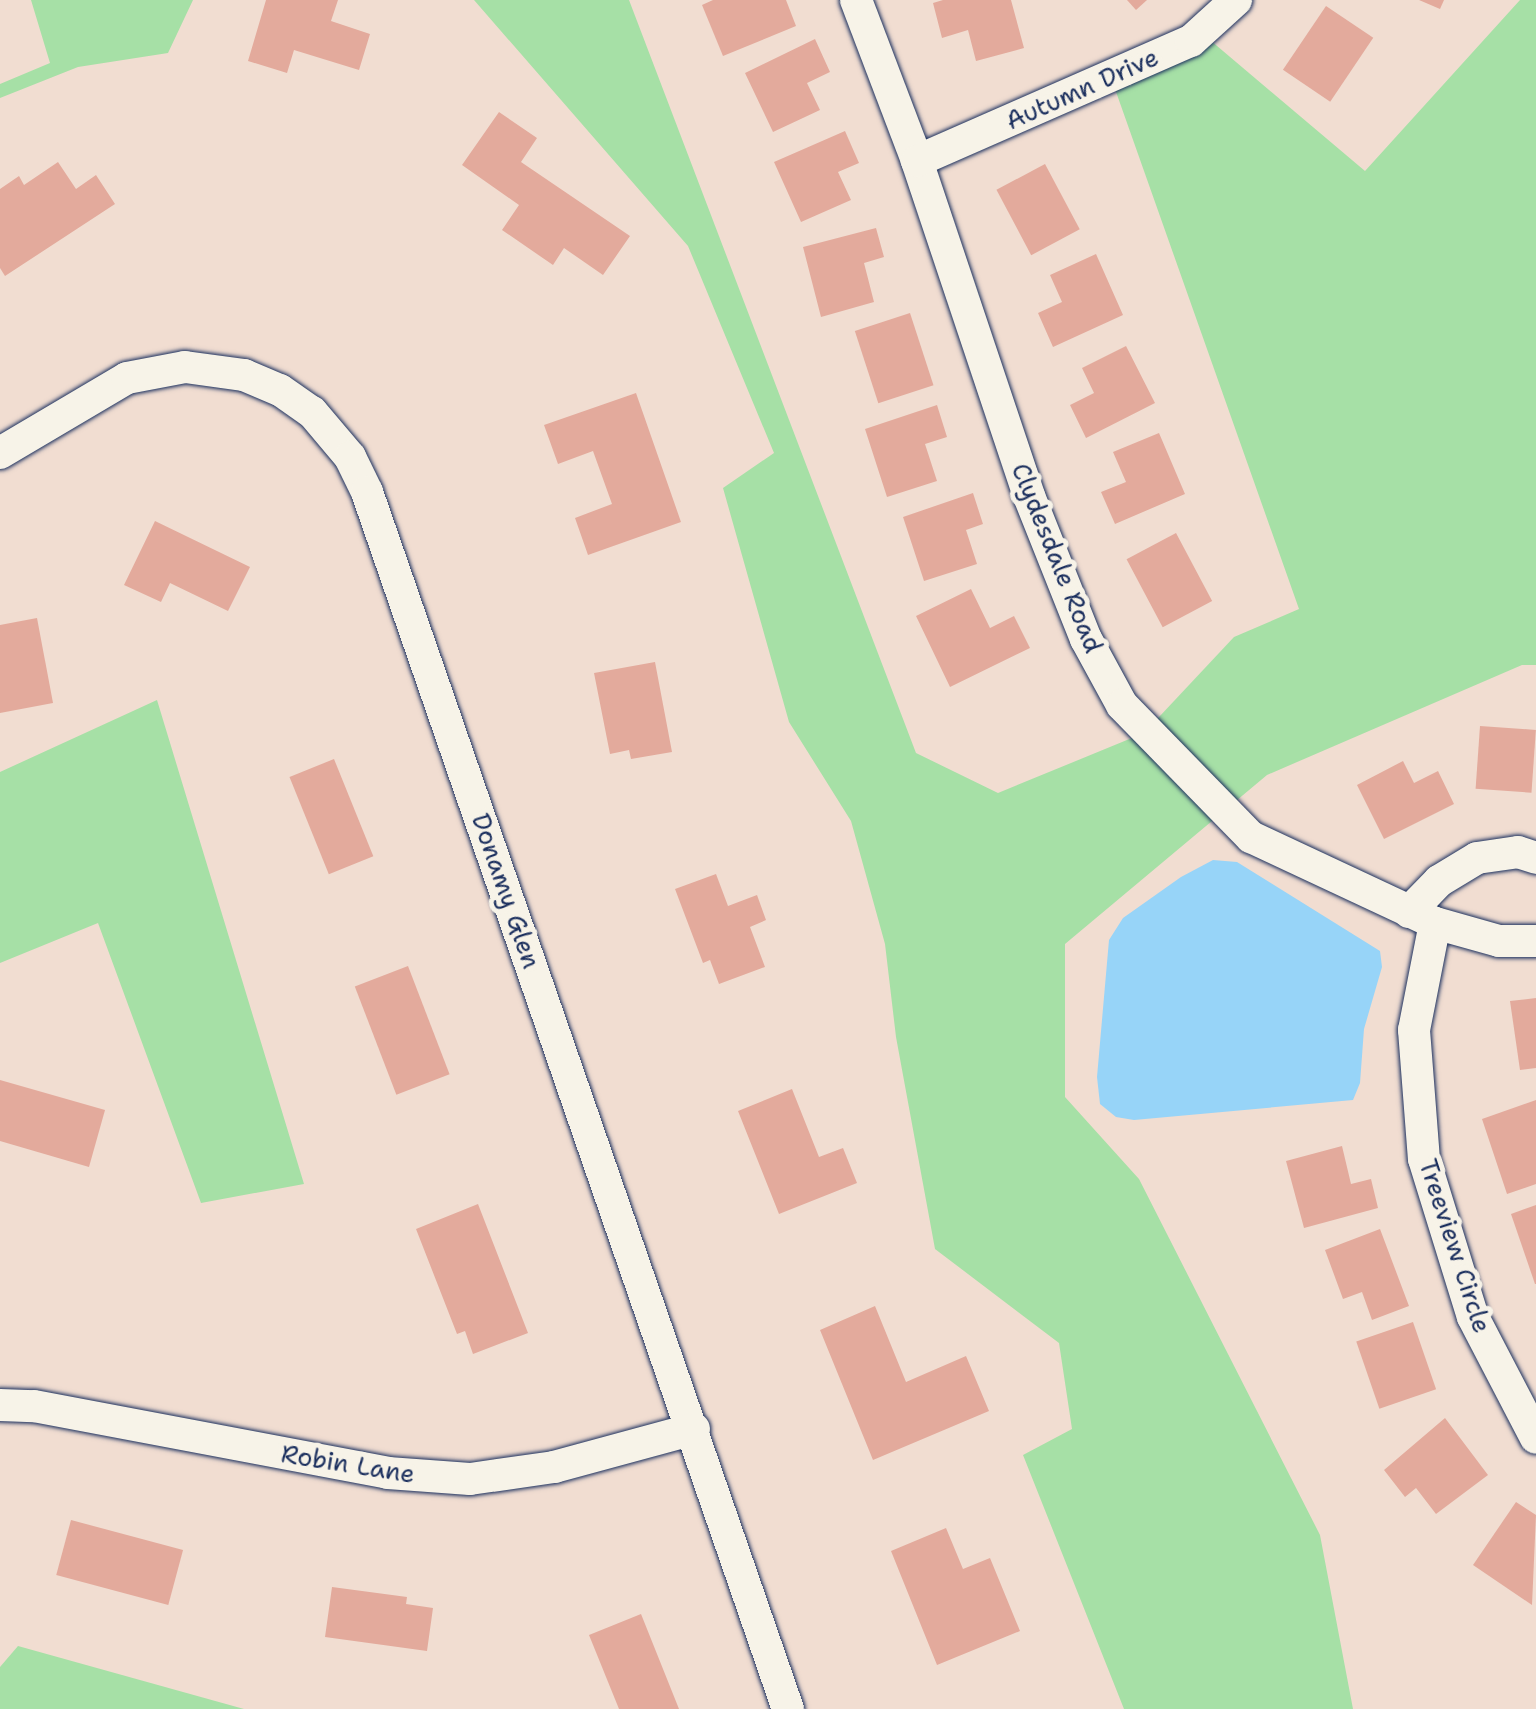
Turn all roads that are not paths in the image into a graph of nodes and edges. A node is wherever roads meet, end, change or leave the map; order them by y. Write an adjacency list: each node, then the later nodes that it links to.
1 (856, 0): 3 (street, Clydesdale Road)
2 (1236, 0): 3 (street, Autumn Drive)
3 (917, 161): 6 (street, Clydesdale Road)
4 (0, 453): 9 (street, Donamy Glen)
5 (1536, 858): 6 (street)
6 (1422, 918): 7 (street, Clydesdale Road); 10 (street, Treeview Circle)
7 (1536, 942)
8 (0, 1405): 9 (street, Robin Lane)
9 (694, 1429): 11 (street, Donamy Glen)
10 (1536, 1438)
11 (788, 1709)

